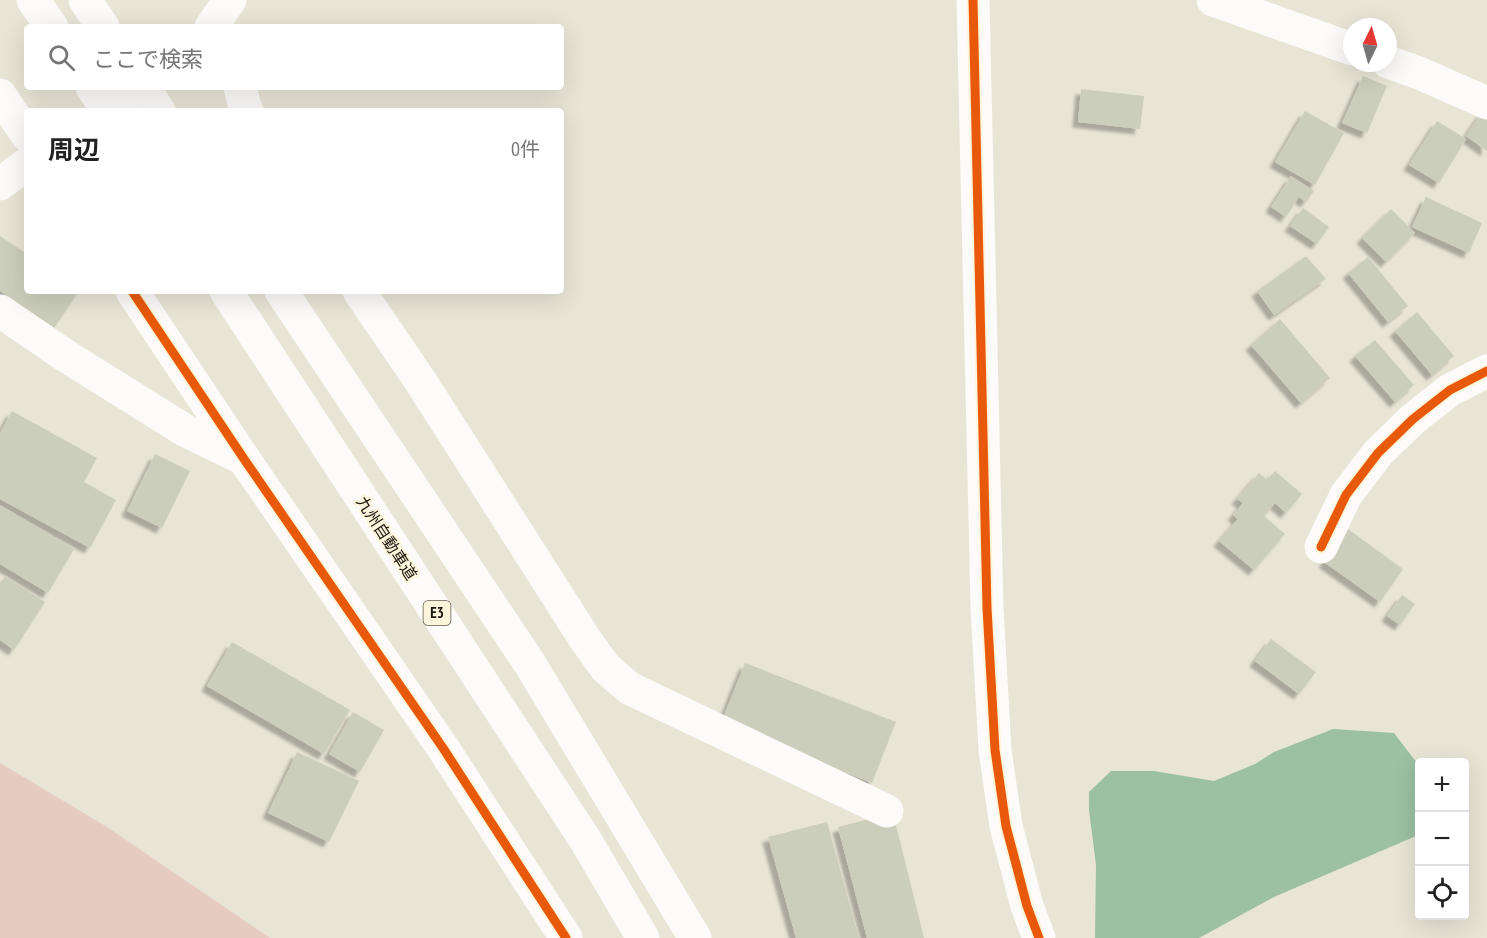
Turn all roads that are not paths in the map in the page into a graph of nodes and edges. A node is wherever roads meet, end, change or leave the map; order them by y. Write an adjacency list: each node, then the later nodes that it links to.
1 (33, 0): 6 (main road)
2 (85, 0): 7 (main road)
3 (230, 0): 8 (main road)
4 (974, 0): 36 (main road)
5 (1213, 0): 9 (main road)
6 (50, 24)
7 (101, 24)
8 (213, 24)
9 (1343, 46)
10 (1397, 65): 16 (main road)
11 (94, 90): 17 (main road)
12 (137, 90): 18 (main road)
13 (143, 90): 19 (main road)
14 (241, 90): 20 (main road)
15 (0, 95): 21 (main road)
16 (1487, 103)
17 (104, 108)
18 (110, 108)
19 (157, 108)
20 (246, 108)
21 (24, 131)
22 (24, 166): 23 (main road)
23 (0, 184)
24 (134, 294): 30 (main road)
25 (228, 294): 34 (main road, 九州自動車道 / E3)
26 (283, 294): 35 (main road)
27 (361, 294): 32 (main road)
28 (0, 311): 30 (main road)
29 (1487, 371): 31 (main road)
30 (244, 459): 33 (main road)
31 (1321, 547)
32 (887, 811)
33 (566, 938)
34 (643, 938)
35 (696, 938)
36 (1039, 938)

